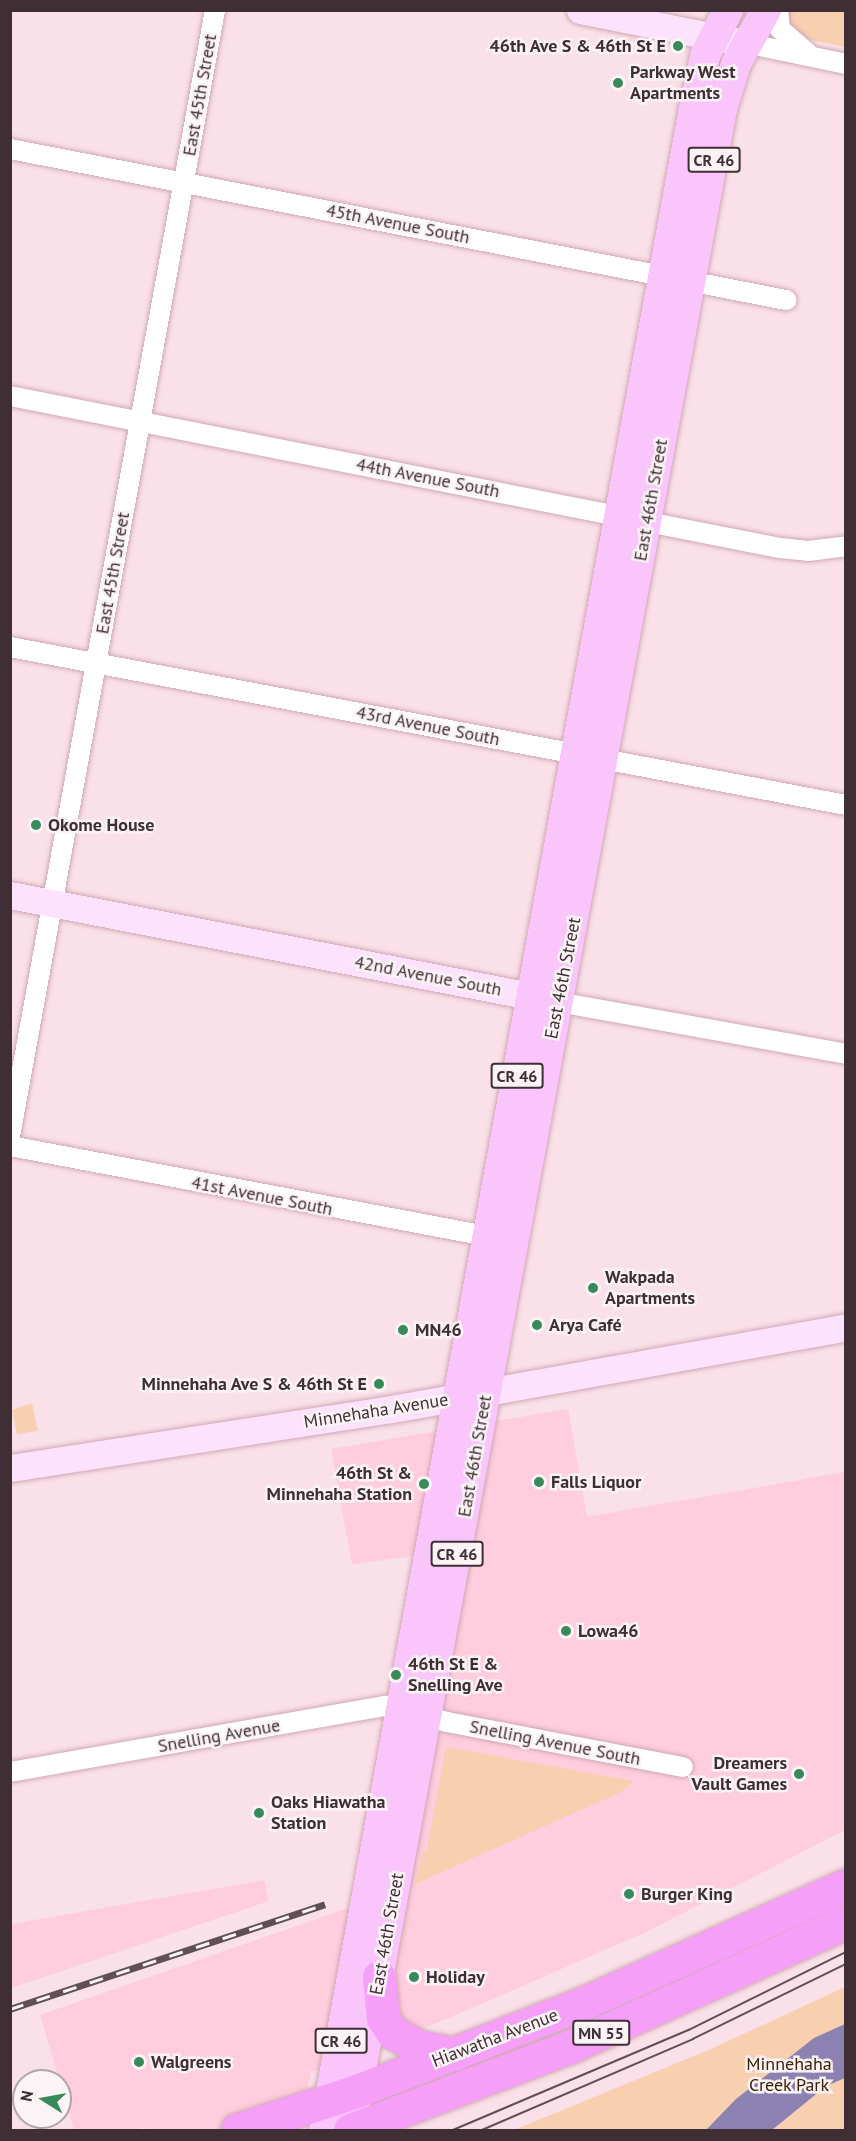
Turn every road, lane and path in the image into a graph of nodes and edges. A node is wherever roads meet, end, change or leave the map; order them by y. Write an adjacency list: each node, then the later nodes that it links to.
1 (215, 10): 11 (street, East 45th Street)
2 (580, 10): 6 (street)
3 (728, 10): 6 (main road, East 46th Street / CR 46)
4 (766, 10): 7 (main road, East 46th Street / CR 46)
5 (778, 10): 8 (street)
6 (714, 24): 7 (street); 12 (main road, East 46th Street / CR 46)
7 (745, 43): 8 (street); 12 (main road, East 46th Street / CR 46)
8 (815, 58): 9 (street)
9 (846, 64)
10 (10, 149): 11 (street, 45th Avenue South)
11 (184, 181): 12 (street, 45th Avenue South); 15 (street, East 45th Street)
12 (678, 277): 13 (street, 45th Avenue South); 16 (main road, East 46th Street / CR 46)
13 (786, 300)
14 (10, 396): 15 (street, 44th Avenue South)
15 (140, 423): 16 (street, 44th Avenue South); 19 (street, East 45th Street)
16 (634, 517): 17 (street, 44th Avenue South); 20 (main road, East 46th Street / CR 46)
17 (846, 546)
18 (10, 647): 19 (street, 43rd Avenue South)
19 (97, 664): 20 (street, 43rd Avenue South); 23 (street, East 45th Street)
20 (590, 758): 21 (street, 43rd Avenue South); 24 (main road, East 46th Street / CR 46)
21 (846, 805)
22 (10, 895): 23 (street, 42nd Avenue South)
23 (53, 904): 24 (street, 42nd Avenue South); 26 (street, East 45th Street)
24 (545, 999): 25 (street, 42nd Avenue South); 28 (main road, East 46th Street / CR 46)
25 (846, 1054)
26 (10, 1136)
27 (10, 1146): 28 (street, 41st Avenue South)
28 (500, 1239): 30 (main road, East 46th Street / CR 46); 31 (main road, East 46th Street / CR 46)
29 (846, 1327): 30 (street, Minnehaha Avenue)
30 (486, 1392): 31 (street, Minnehaha Avenue); 33 (main road, East 46th Street / CR 46)
31 (457, 1398): 32 (street, Minnehaha Avenue); 33 (main road, East 46th Street / CR 46)
32 (10, 1468)
33 (414, 1712): 34 (street, Snelling Avenue South); 35 (street, Snelling Avenue); 38 (main road, East 46th Street / CR 46); 40 (main road, East 46th Street / CR 46)
34 (683, 1767)
35 (10, 1772)
36 (846, 1885): 39 (highway, Hiawatha Avenue / MN 55)
37 (846, 1922): 42 (highway, Hiawatha Avenue / MN 55)
38 (379, 1977): 39 (highway); 40 (main road, East 46th Street / CR 46)
39 (455, 2054): 40 (highway, Hiawatha Avenue / MN 55)
40 (337, 2107): 41 (highway, Hiawatha Avenue / MN 55); 42 (main road, East 46th Street / CR 46)
41 (237, 2130)
42 (350, 2130)

